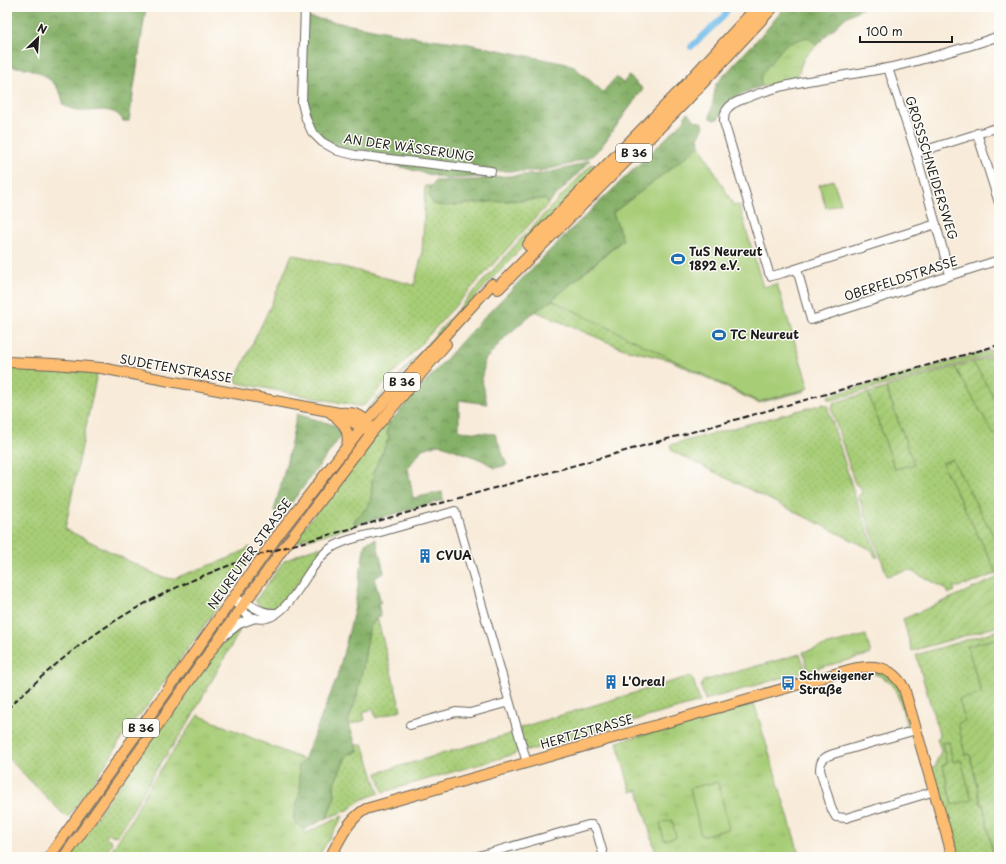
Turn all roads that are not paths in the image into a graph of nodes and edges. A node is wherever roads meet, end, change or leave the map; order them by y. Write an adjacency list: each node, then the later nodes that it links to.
1 (305, 7): 10 (street, AN DER WÄSSERUNG)
2 (758, 7): 4 (highway, B 36)
3 (772, 7): 4 (highway, B 36)
4 (746, 28): 16 (highway, B 36)
5 (999, 36): 6 (street)
6 (888, 68): 9 (street, GROSSSCHNEIDERSWEG); 14 (street)
7 (999, 127): 8 (street)
8 (978, 133): 9 (street); 11 (street)
9 (916, 153): 12 (street, GROSSSCHNEIDERSWEG)
10 (491, 171)
11 (999, 203)
12 (936, 224): 14 (street); 15 (street, GROSSSCHNEIDERSWEG)
13 (999, 260): 15 (street, OBERFELDSTRASSE)
14 (797, 269): 15 (street, OBERFELDSTRASSE)
15 (950, 275)
16 (495, 286): 19 (main road, NEUREUTER STRASSE / B 36); 20 (main road, NEUREUTER STRASSE / B 36)
17 (7, 362): 18 (main road, SUDETENSTRASSE)
18 (329, 411): 19 (main road, SUDETENSTRASSE); 21 (main road)
19 (364, 424): 20 (main road, SUDETENSTRASSE); 21 (main road, NEUREUTER STRASSE / B 36)
20 (372, 432): 23 (main road, NEUREUTER STRASSE / B 36)
21 (346, 447): 22 (main road, NEUREUTER STRASSE / B 36)
22 (233, 598): 23 (street); 32 (main road, NEUREUTER STRASSE / B 36)
23 (242, 606): 24 (street); 25 (street); 26 (main road, NEUREUTER STRASSE / B 36)
24 (275, 613): 25 (street); 27 (street)
25 (255, 618): 26 (street)
26 (217, 642): 33 (main road, NEUREUTER STRASSE / B 36)
27 (509, 702): 28 (street); 30 (street)
28 (410, 725)
29 (916, 730): 30 (main road, HERTZSTRASSE); 31 (main road); 31 (street)
30 (527, 763): 34 (main road, HERTZSTRASSE)
31 (935, 791): 37 (main road)
32 (50, 857)
33 (64, 857)
34 (330, 857)
35 (475, 857): 36 (street)
36 (604, 857)
37 (953, 857)

